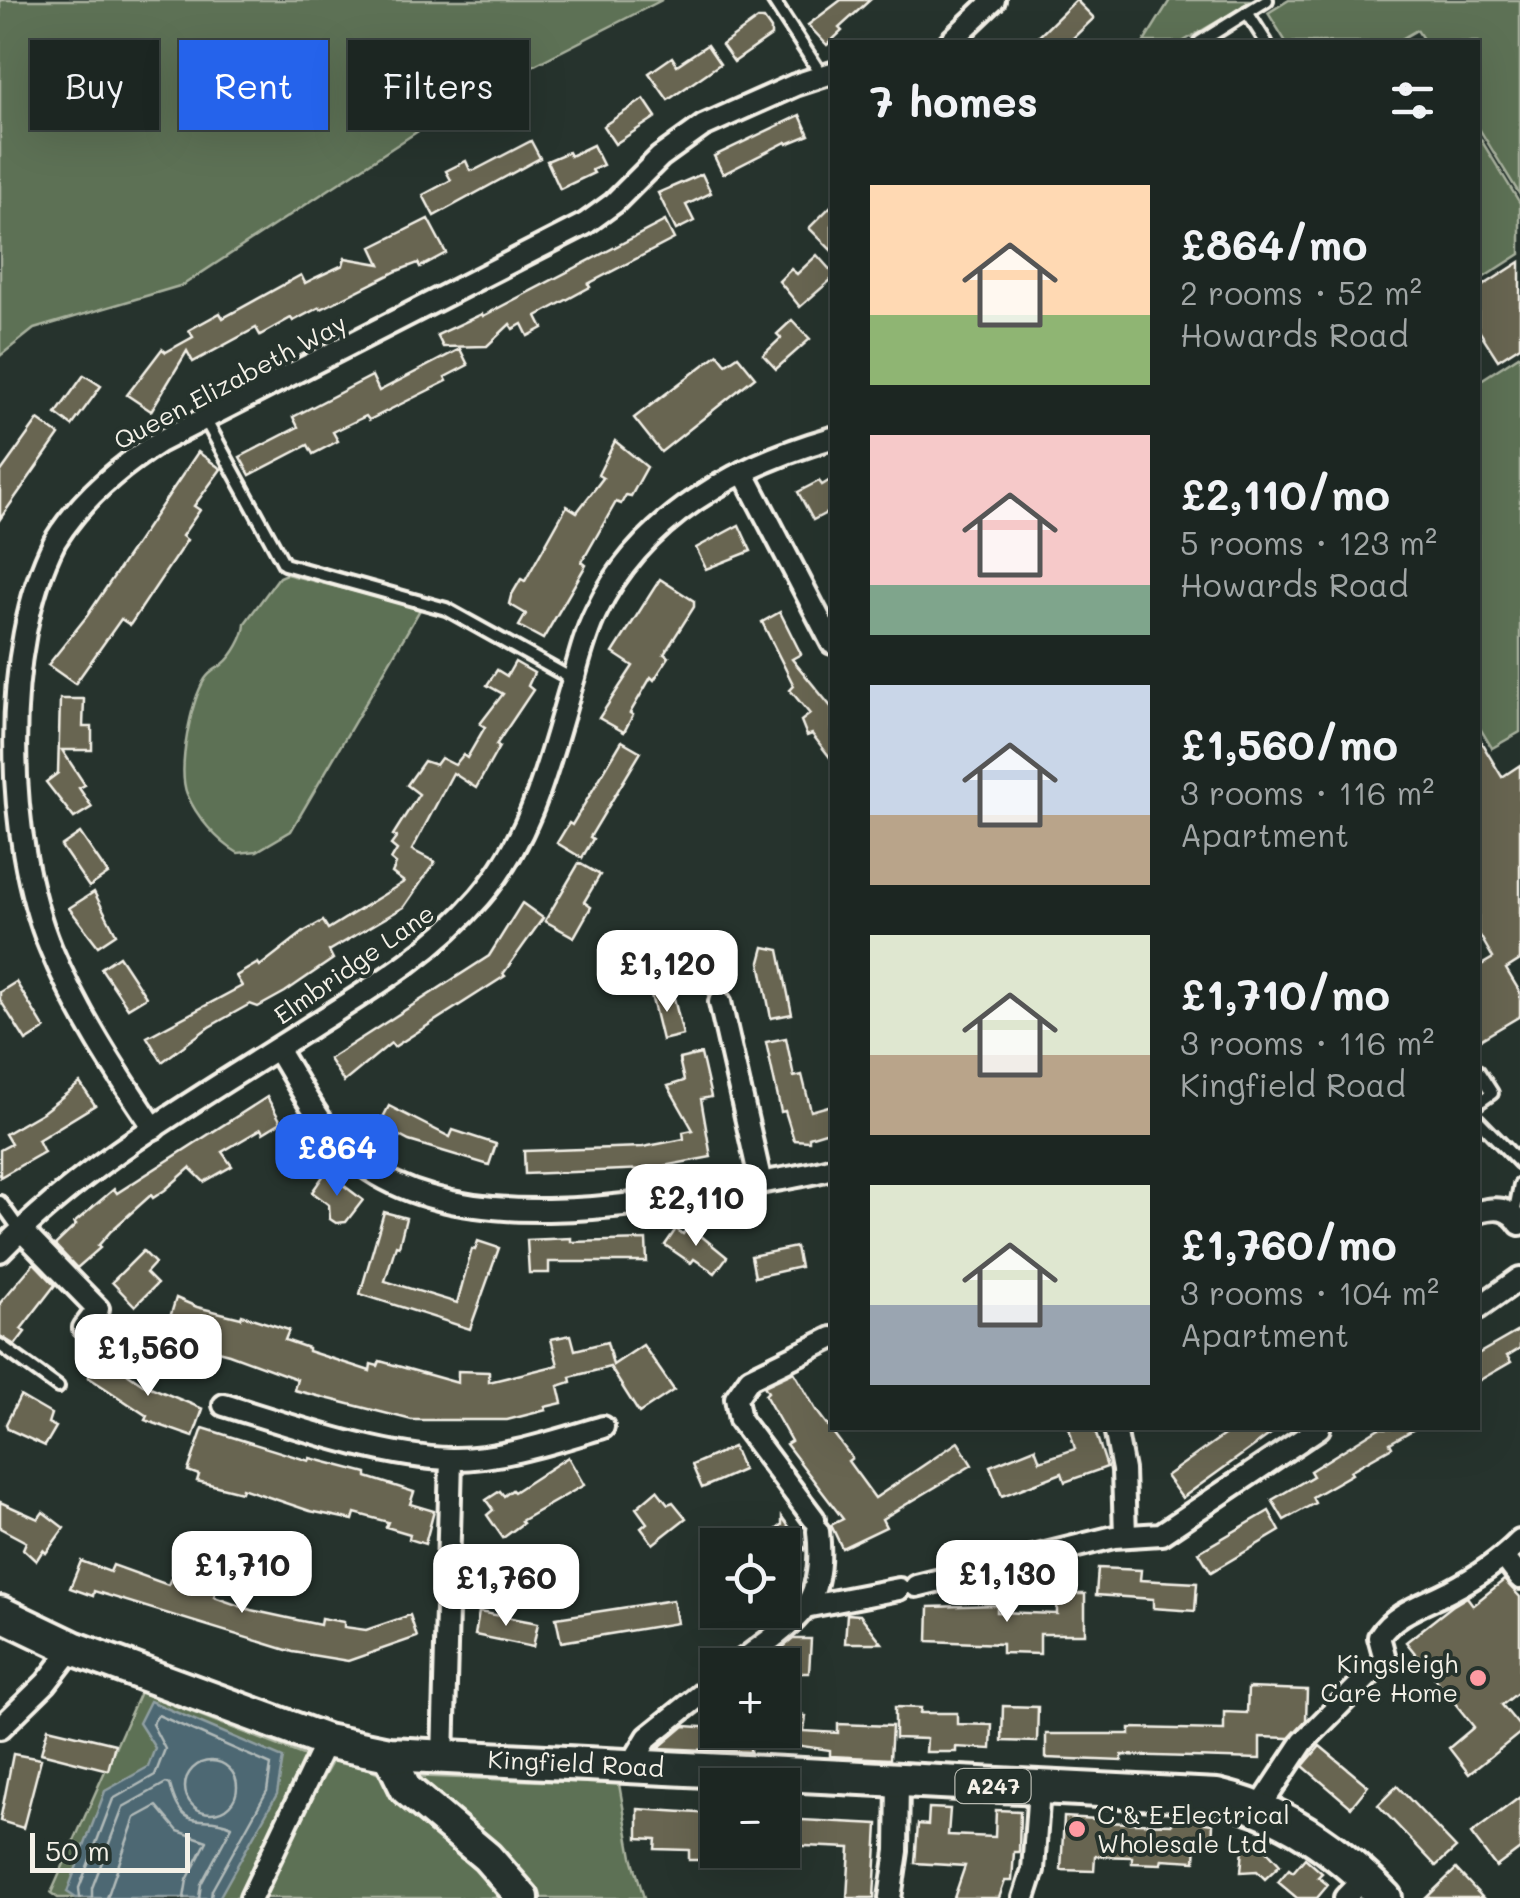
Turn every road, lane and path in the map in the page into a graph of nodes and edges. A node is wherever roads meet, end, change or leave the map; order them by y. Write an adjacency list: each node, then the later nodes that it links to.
1 (774, 0): 8 (lane)
2 (994, 0): 5 (street)
3 (1267, 0): 4 (lane)
4 (1247, 12): 6 (lane); 7 (lane)
5 (952, 40)
6 (1203, 40)
7 (1265, 40)
8 (827, 74): 9 (street, Queen Elizabeth Way)
9 (204, 418): 13 (lane); 19 (street, Queen Elizabeth Way)
10 (830, 439): 11 (street, Elmbridge Lane)
11 (743, 472): 12 (street); 13 (street, Elmbridge Lane)
12 (830, 640)
13 (573, 679): 15 (street, Elmbridge Lane)
14 (720, 1002): 22 (street)
15 (276, 1049): 19 (street, Elmbridge Lane); 22 (street)
16 (1480, 1074): 17 (lane)
17 (1480, 1102)
18 (1480, 1122): 20 (lane)
19 (154, 1128): 27 (street, Elmbridge Lane)
20 (1520, 1163)
21 (830, 1168): 22 (street)
22 (760, 1182)
23 (1520, 1185): 26 (lane)
24 (0, 1202): 27 (lane)
25 (1480, 1210): 26 (street)
26 (1517, 1220)
27 (21, 1230): 28 (street, Elmbridge Lane); 31 (street)
28 (0, 1252)
29 (1520, 1278): 30 (street)
30 (1480, 1307)
31 (84, 1328)
32 (830, 1339): 44 (street)
33 (0, 1344): 34 (lane)
34 (58, 1387)
35 (224, 1405): 39 (street)
36 (603, 1427): 39 (street)
37 (1115, 1430): 40 (street)
38 (1315, 1430): 40 (street)
39 (452, 1459): 52 (street)
40 (1124, 1536): 44 (street)
41 (1520, 1541): 42 (street)
42 (1504, 1556): 43 (street); 56 (street)
43 (1520, 1578)
44 (810, 1606): 47 (street)
45 (0, 1613): 46 (main road, Kingfield Road / A247)
46 (73, 1648): 49 (street); 50 (main road, Kingfield Road / A247)
47 (758, 1648)
48 (700, 1695): 53 (street)
49 (0, 1728)
50 (326, 1741): 51 (main road, Kingfield Road / A247); 59 (street)
51 (389, 1754): 52 (main road, Kingfield Road / A247); 58 (main road)
52 (443, 1759): 53 (main road, Kingfield Road / A247)
53 (630, 1767): 54 (main road, Kingfield Road / A247)
54 (898, 1781): 55 (main road, Kingfield Road / A247); 60 (street)
55 (1039, 1789): 56 (main road, Kingfield Road / A247); 61 (street)
56 (1260, 1808): 57 (main road, Kingfield Road / A247)
57 (1365, 1891)
58 (517, 1896)
59 (250, 1898)
60 (890, 1898)
61 (1024, 1898)

